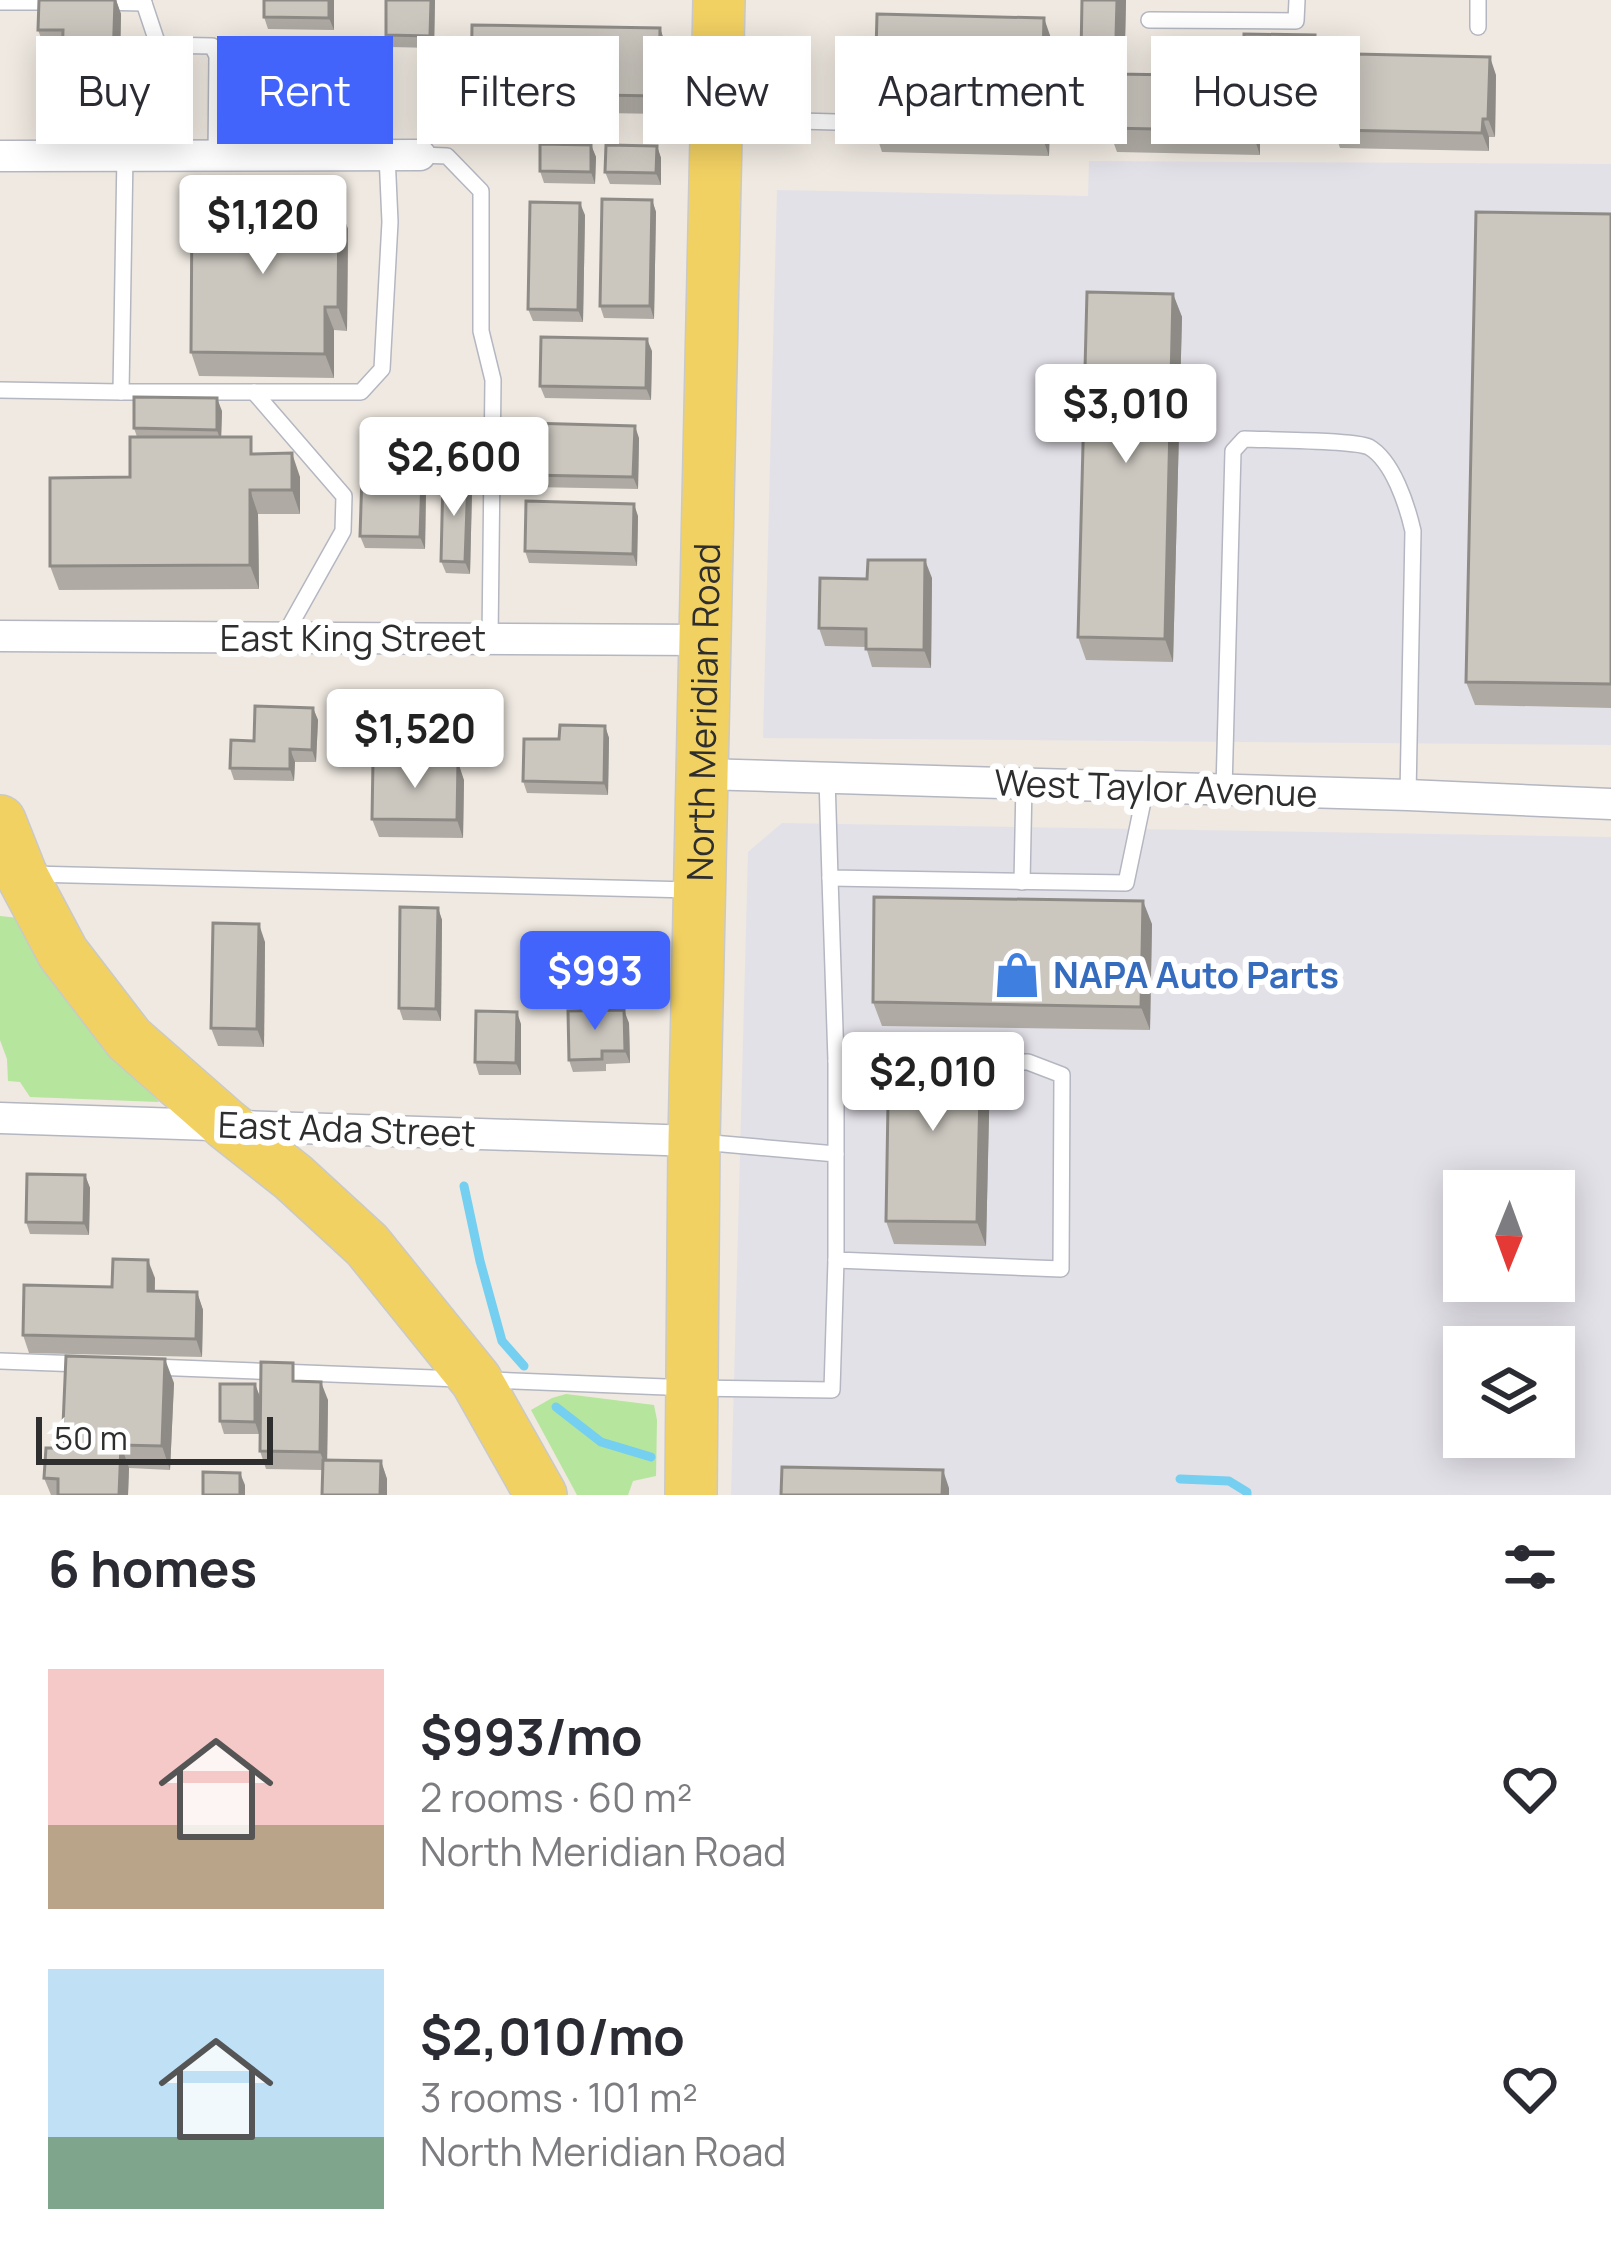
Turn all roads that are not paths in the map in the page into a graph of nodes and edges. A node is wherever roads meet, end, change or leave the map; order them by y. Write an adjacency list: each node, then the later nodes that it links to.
1 (719, 0): 9 (main road, North Meridian Road)
2 (1297, 0): 6 (lane)
3 (1478, 0): 7 (lane)
4 (144, 1): 5 (lane); 8 (lane)
5 (0, 2)
6 (1149, 20)
7 (1478, 27)
8 (155, 36)
9 (718, 36)
10 (193, 46): 13 (lane)
11 (141, 144): 17 (lane)
12 (716, 144): 24 (main road, North Meridian Road)
13 (215, 155): 14 (street); 17 (street)
14 (387, 155): 15 (street); 20 (lane)
15 (420, 155): 23 (lane)
16 (0, 156): 17 (street)
17 (135, 156): 19 (lane)
18 (0, 390): 19 (lane)
19 (121, 392): 20 (lane)
20 (254, 392): 22 (lane)
21 (0, 637): 22 (street, East King Street)
22 (283, 638): 23 (street, East King Street)
23 (490, 639): 24 (street, East King Street)
24 (705, 640): 25 (main road, North Meridian Road)
25 (702, 774): 26 (street, West Taylor Avenue); 36 (main road, North Meridian Road)
26 (827, 778): 27 (street, West Taylor Avenue); 34 (lane)
27 (1024, 784): 28 (street, West Taylor Avenue); 35 (lane)
28 (1146, 788): 29 (street, West Taylor Avenue); 35 (lane)
29 (1224, 790): 30 (street, West Taylor Avenue); 30 (lane)
30 (1408, 795): 31 (street, West Taylor Avenue)
31 (1611, 804)
32 (0, 821): 33 (main road)
33 (21, 874): 36 (lane); 41 (main road)
34 (830, 878): 35 (lane); 37 (lane)
35 (1022, 882)
36 (700, 890): 42 (main road, North Meridian Road)
37 (836, 1061): 38 (lane); 43 (lane)
38 (932, 1061)
39 (956, 1062): 44 (lane)
40 (0, 1118): 41 (street, East Ada Street)
41 (227, 1125): 42 (street, East Ada Street); 48 (main road)
42 (694, 1141): 43 (lane); 49 (main road, North Meridian Road)
43 (836, 1154): 44 (lane)
44 (836, 1260): 49 (lane)
45 (0, 1361): 46 (lane)
46 (94, 1365)
47 (141, 1367): 48 (lane)
48 (476, 1380): 49 (lane); 50 (main road)
49 (691, 1388): 51 (main road, North Meridian Road)
50 (542, 1495)
51 (691, 1495)

